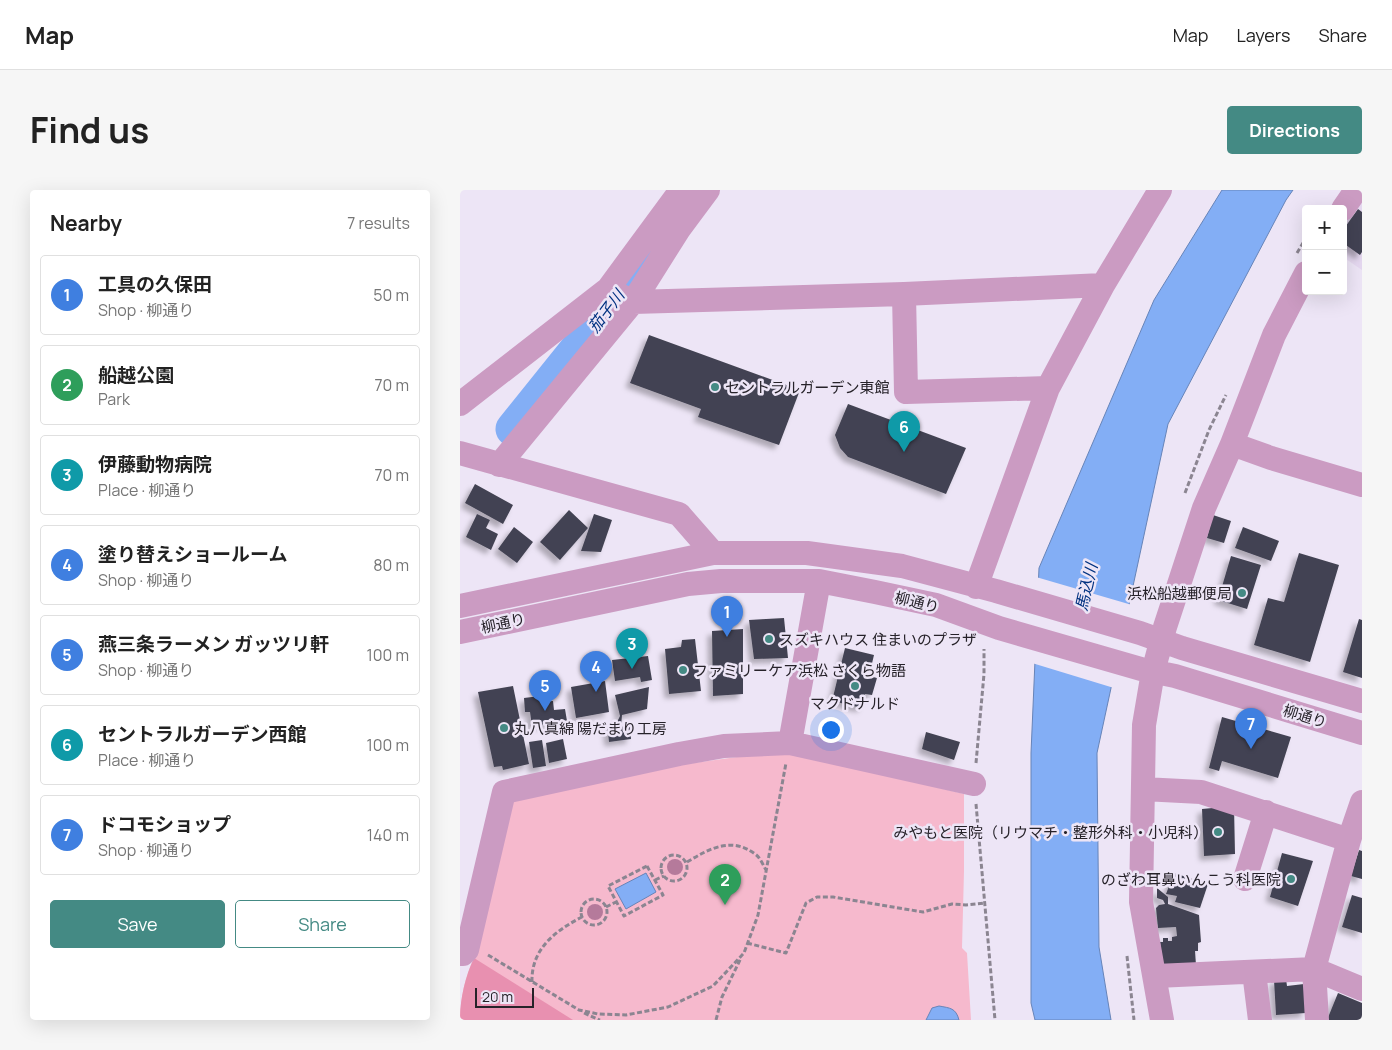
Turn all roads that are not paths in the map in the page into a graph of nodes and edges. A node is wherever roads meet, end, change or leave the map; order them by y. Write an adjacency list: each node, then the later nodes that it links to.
1 (681, 190): 8 (street)
2 (708, 190): 10 (street)
3 (1160, 190): 7 (street)
4 (1356, 190): 5 (street)
5 (1346, 205)
6 (1302, 281): 13 (street)
7 (1103, 285): 9 (street); 11 (street)
8 (608, 289): 10 (street); 12 (street)
9 (904, 294): 10 (street); 11 (street)
10 (633, 302): 15 (street)
11 (1048, 388): 19 (street)
12 (460, 404)
13 (1232, 444): 16 (street); 22 (street)
14 (460, 453): 15 (street)
15 (500, 465): 17 (street)
16 (1362, 485)
17 (713, 553): 19 (street, 柳通り); 20 (street, 柳通り)
18 (819, 581): 21 (street, 柳通り); 23 (street, 柳通り); 26 (street)
19 (986, 589): 22 (street, 柳通り)
20 (460, 606)
21 (460, 632)
22 (1151, 637): 23 (street); 24 (street, 柳通り)
23 (1147, 671): 25 (street, 柳通り); 28 (street)
24 (1362, 701)
25 (1362, 733)
26 (790, 743): 27 (street); 33 (street)
27 (974, 784)
28 (1143, 789): 30 (street); 36 (street)
29 (1362, 802): 31 (street)
30 (1266, 812): 31 (street); 32 (street)
31 (1350, 840): 34 (street)
32 (1245, 879)
33 (463, 952)
34 (1314, 969): 35 (street); 37 (street); 40 (street)
35 (1254, 972): 36 (street); 39 (street)
36 (1156, 976): 38 (street)
37 (1362, 990)
38 (1162, 1020)
39 (1260, 1020)
40 (1317, 1020)

